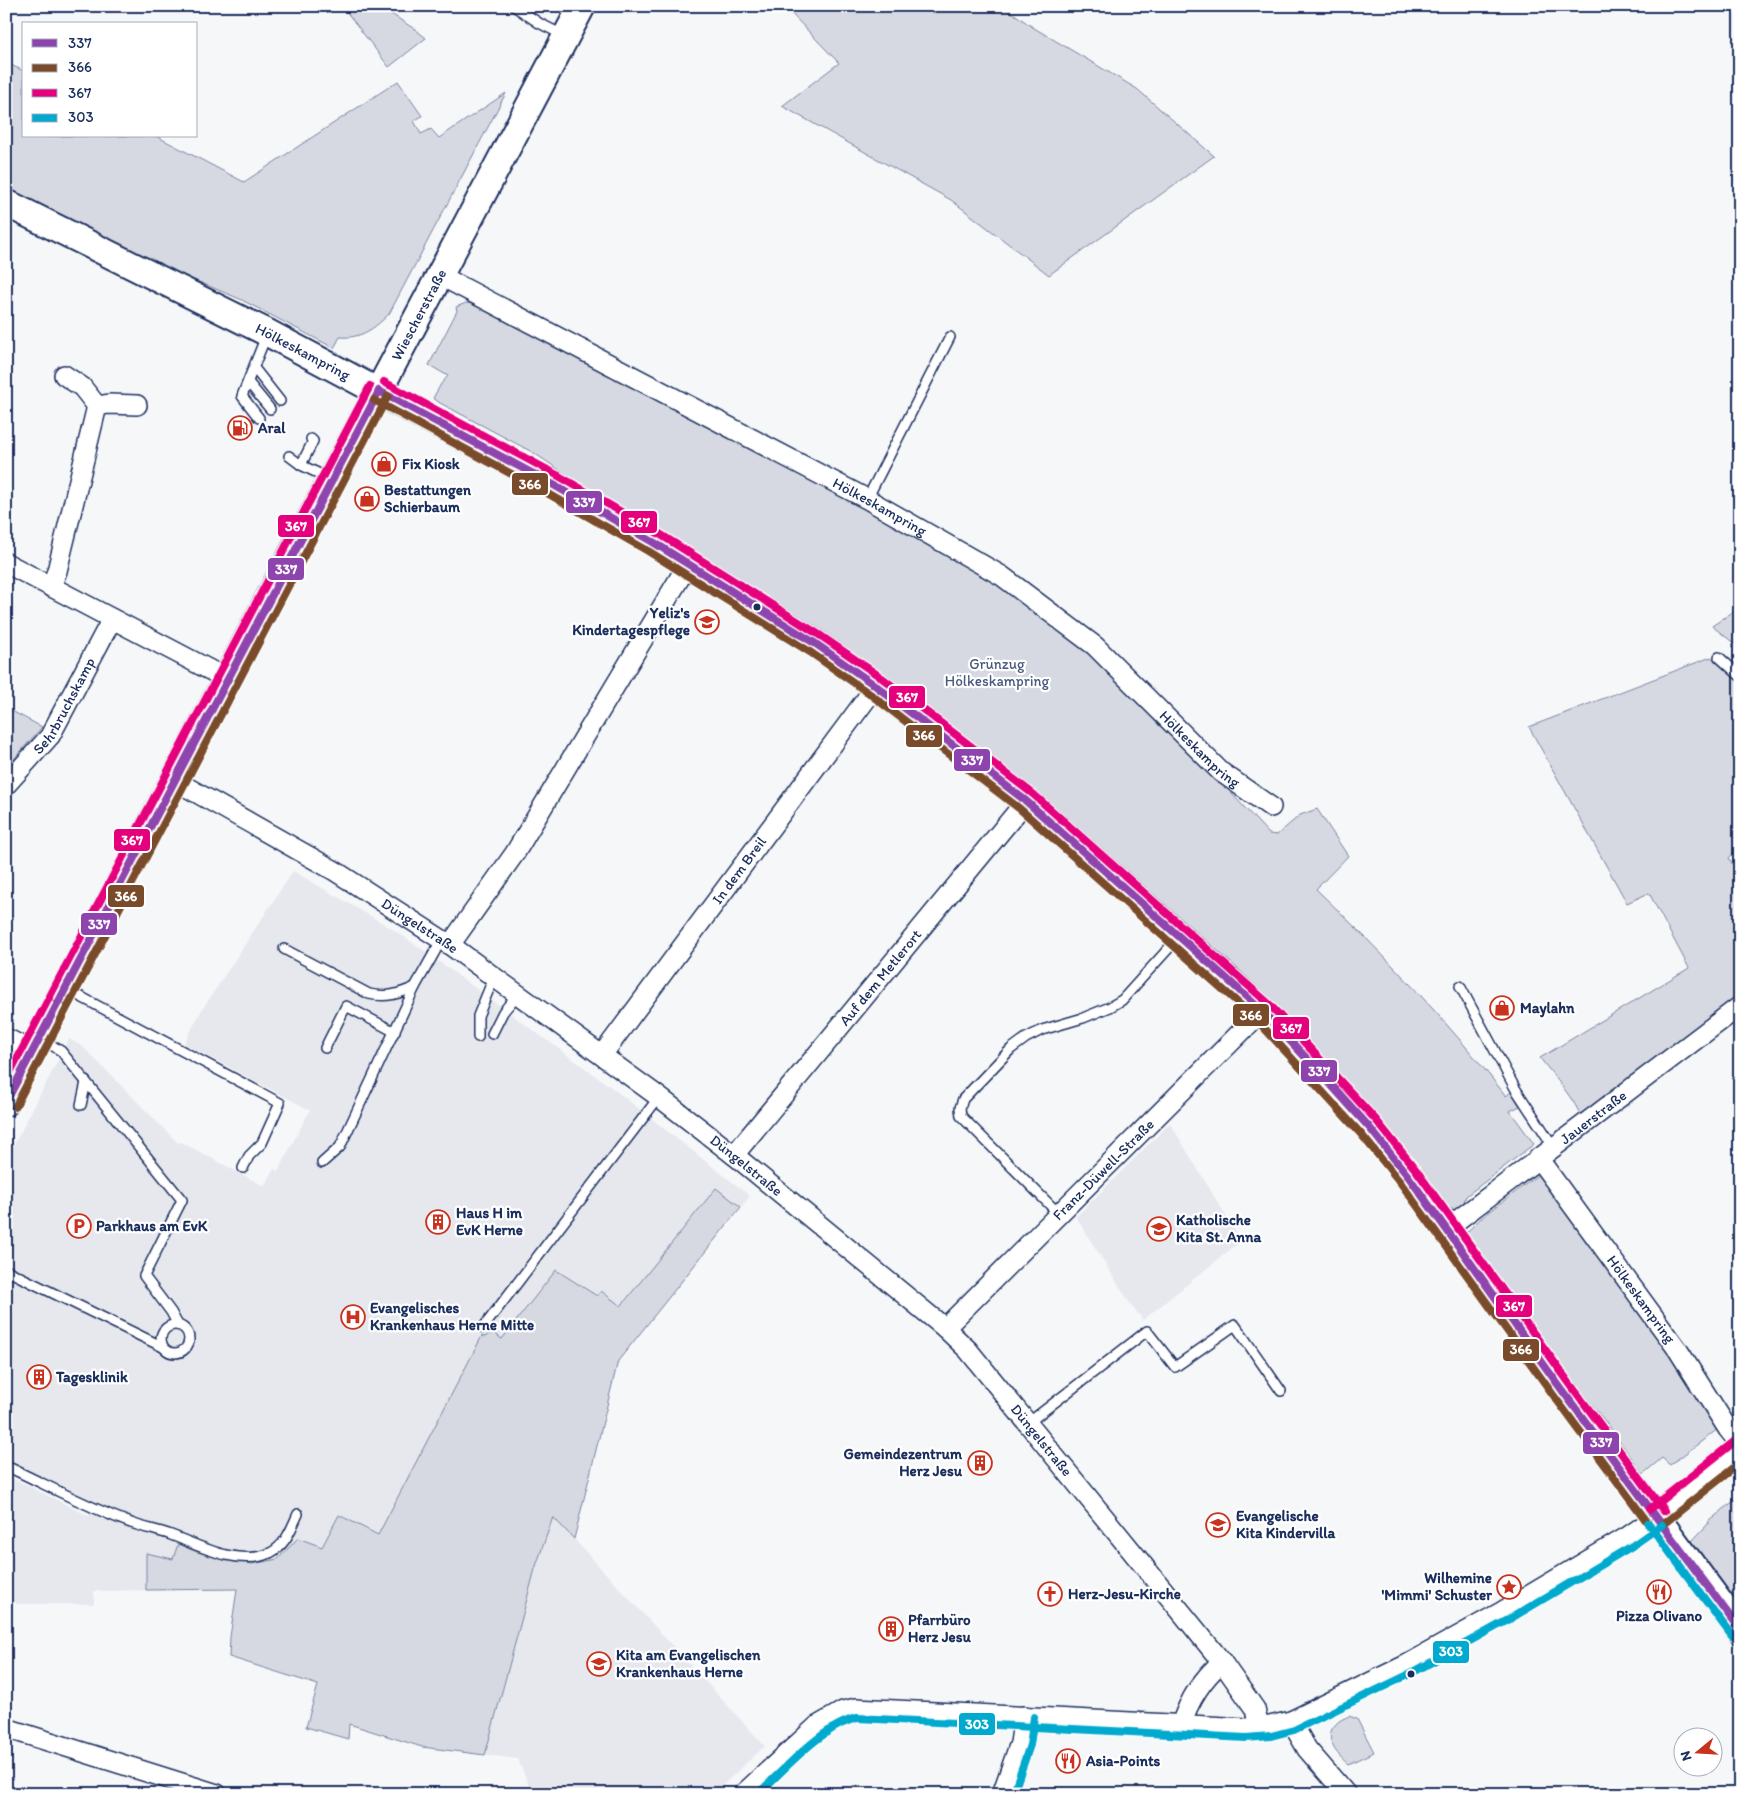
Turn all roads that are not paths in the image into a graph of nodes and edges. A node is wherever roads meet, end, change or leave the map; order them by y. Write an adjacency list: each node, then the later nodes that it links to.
1 (514, 6): 3 (lane)
2 (578, 10): 3 (street, Wiescherstraße)
3 (566, 37): 5 (street, Wiescherstraße)
4 (6, 203): 6 (street, Hölkeskampring)
5 (440, 275): 11 (street, Wiescherstraße); 23 (street, Hölkeskampring)
6 (268, 333): 8 (lane); 11 (street, Hölkeskampring)
7 (950, 337): 23 (lane)
8 (254, 368): 10 (lane); 12 (lane)
9 (64, 375): 14 (street)
10 (248, 382): 15 (lane); 16 (lane)
11 (379, 391): 22 (street, Wiescherstraße); 25 (street, Hölkeskampring)
12 (280, 401)
13 (137, 405): 14 (street)
14 (97, 406): 26 (street)
15 (270, 409)
16 (259, 418)
17 (311, 439): 19 (lane)
18 (300, 447): 19 (lane)
19 (306, 455): 21 (lane)
20 (290, 456): 21 (lane)
21 (302, 465): 22 (lane)
22 (332, 480): 30 (street, Wiescherstraße)
23 (867, 499): 35 (street, Hölkeskampring)
24 (6, 563): 26 (street)
25 (688, 564): 31 (street, Hölkeskampring); 37 (street)
26 (51, 587): 27 (street)
27 (112, 619): 30 (street); 33 (street, Sehrbruchskamp)
28 (1719, 656): 29 (lane)
29 (1740, 676)
30 (227, 679): 32 (street, Wiescherstraße)
31 (876, 686): 34 (street, Hölkeskampring); 52 (street, In dem Breil)
32 (174, 780): 37 (street, Düngelstraße); 42 (street, Wiescherstraße)
33 (6, 785)
34 (1026, 801): 36 (street, Hölkeskampring); 58 (street, Auf dem Metlerort)
35 (1270, 807)
36 (1180, 936): 45 (street, Hölkeskampring); 62 (lane)
37 (446, 942): 39 (street, Düngelstraße); 41 (lane)
38 (284, 949): 41 (lane)
39 (494, 977): 43 (street, Düngelstraße); 48 (lane)
40 (1460, 986): 57 (lane)
41 (415, 988): 46 (lane)
42 (65, 989): 50 (street, Wiescherstraße); 61 (lane)
43 (518, 994): 47 (lane); 52 (street, Düngelstraße)
44 (1740, 1006): 57 (street, Jauerstraße)
45 (1262, 1011): 62 (street, Franz-Düwell-Straße); 63 (street, Hölkeskampring)
46 (395, 1032): 51 (lane); 60 (lane)
47 (492, 1034)
48 (478, 1037)
49 (6, 1038): 50 (street)
50 (36, 1044): 53 (lane); 55 (street, Wiescherstraße)
51 (325, 1048)
52 (602, 1055): 54 (street, Düngelstraße)
53 (86, 1082): 56 (lane); 65 (lane)
54 (659, 1097): 58 (street, Düngelstraße); 66 (lane)
55 (6, 1102)
56 (81, 1105)
57 (1553, 1146): 59 (street, Jauerstraße)
58 (734, 1155): 67 (street, Düngelstraße)
59 (1538, 1158): 63 (street, Jauerstraße); 71 (street, Hölkeskampring)
60 (322, 1162)
61 (243, 1168)
62 (1058, 1213): 67 (street, Franz-Düwell-Straße)
63 (1446, 1229): 75 (street, Hölkeskampring)
64 (6, 1270): 68 (lane)
65 (178, 1325): 68 (lane); 68 (lane)
66 (483, 1328)
67 (945, 1328): 70 (street, Düngelstraße)
68 (163, 1347)
69 (1281, 1390): 70 (lane)
70 (1028, 1423): 77 (street, Düngelstraße)
71 (1740, 1444)
72 (1740, 1450): 75 (street)
73 (6, 1466): 74 (lane)
74 (298, 1514)
75 (1656, 1517): 76 (street, Hölkeskampring); 79 (street)
76 (1740, 1630)
77 (1222, 1662): 80 (street); 82 (street, Düngelstraße)
78 (1024, 1716): 80 (street); 84 (street); 85 (street)
79 (1291, 1721): 82 (street); 86 (street)
80 (1181, 1724): 82 (street)
81 (6, 1728): 83 (street)
82 (1259, 1728)
83 (207, 1792)
84 (743, 1794)
85 (1002, 1794)
86 (1346, 1794)

